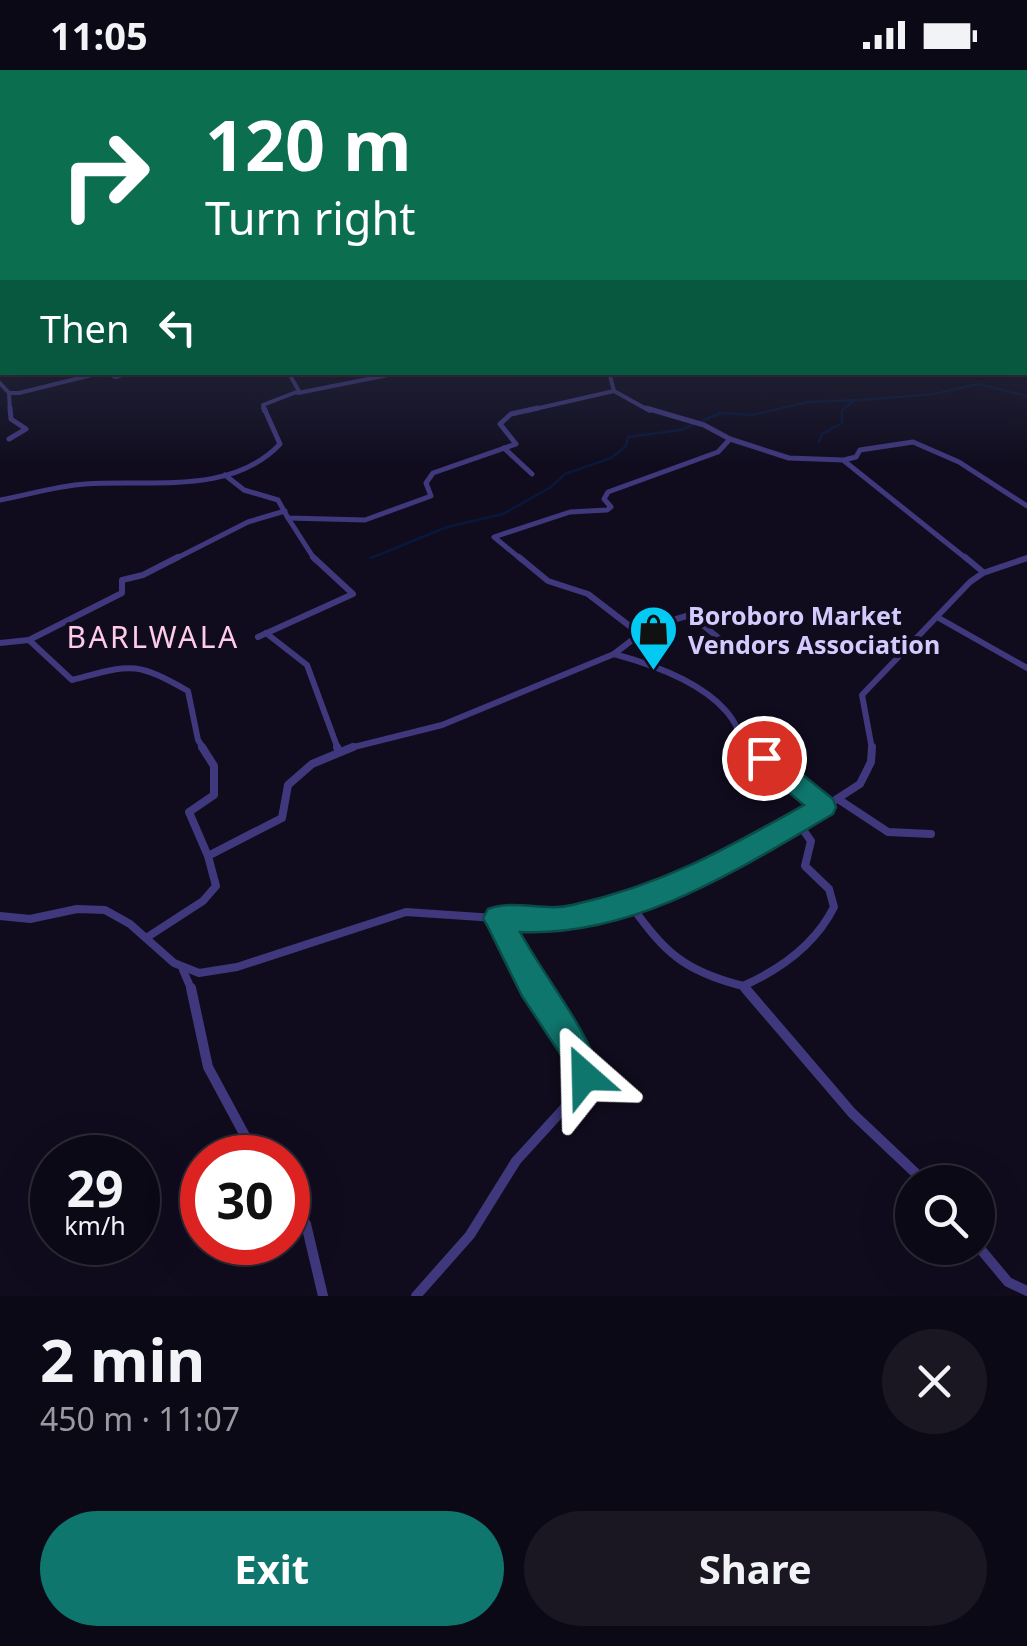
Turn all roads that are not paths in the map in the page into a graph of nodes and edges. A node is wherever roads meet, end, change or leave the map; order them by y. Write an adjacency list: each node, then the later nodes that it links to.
1 (90, 375): 7 (street)
2 (290, 375): 8 (street)
3 (389, 375): 8 (street)
4 (610, 375): 6 (street)
5 (0, 383): 7 (street)
6 (614, 391): 10 (street); 11 (street)
7 (9, 393): 9 (street)
8 (297, 394): 14 (street)
9 (10, 439)
10 (730, 439): 12 (street); 22 (street)
11 (504, 448): 13 (street); 17 (street)
12 (843, 460): 16 (street); 19 (street)
13 (532, 474)
14 (224, 475): 15 (street); 17 (street)
15 (0, 500)
16 (1027, 506)
17 (286, 514): 21 (street); 25 (street)
18 (1027, 558): 19 (street)
19 (983, 572): 20 (street)
20 (937, 616): 28 (street); 30 (street)
21 (266, 632): 23 (street); 29 (street)
22 (640, 634): 24 (street); 27 (street)
23 (258, 637)
24 (720, 639)
25 (29, 640): 26 (street); 34 (street)
26 (0, 643)
27 (614, 654): 29 (street); 31 (street)
28 (1027, 668)
29 (339, 752): 34 (street)
30 (838, 799): 31 (street); 33 (street)
31 (823, 807): 32 (street)
32 (798, 824): 35 (street); 40 (street)
33 (931, 834)
34 (208, 856): 38 (street)
35 (630, 904): 37 (street); 40 (street)
36 (0, 916): 38 (street)
37 (498, 918): 39 (street); 48 (street)
38 (146, 938): 39 (street)
39 (182, 968): 41 (street)
40 (743, 986): 42 (street)
41 (243, 1135)
42 (907, 1165)
43 (310, 1241): 47 (street)
44 (994, 1265): 45 (street)
45 (1008, 1282): 46 (street); 49 (street)
46 (1027, 1291)
47 (323, 1296)
48 (416, 1296)
49 (1011, 1296)

